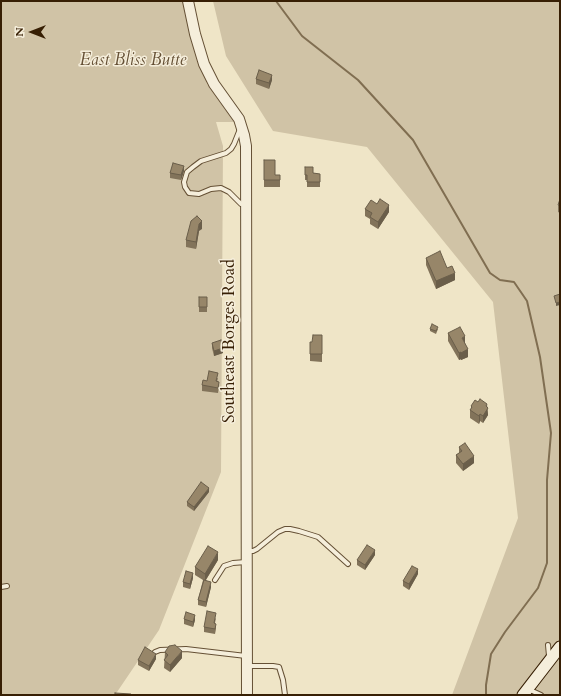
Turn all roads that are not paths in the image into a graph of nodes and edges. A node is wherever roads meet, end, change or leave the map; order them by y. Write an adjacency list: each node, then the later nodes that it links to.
1 (188, 1): 2 (street, Southeast Borges Road)
2 (241, 124): 3 (street, Southeast Borges Road); 3 (lane)
3 (246, 205): 4 (street, Southeast Borges Road)
4 (246, 551): 5 (street, Southeast Borges Road); 6 (lane)
5 (246, 562): 7 (lane); 13 (street, Southeast Borges Road)
6 (348, 564)
7 (215, 580)
8 (7, 586): 9 (lane)
9 (1, 587)
10 (548, 645): 14 (lane)
11 (560, 647): 14 (main road)
12 (155, 652): 13 (lane)
13 (247, 661): 16 (street, Southeast Borges Road); 17 (lane)
14 (550, 661): 15 (main road)
15 (526, 692): 18 (lane)
16 (247, 695)
17 (285, 695)
18 (541, 695)

